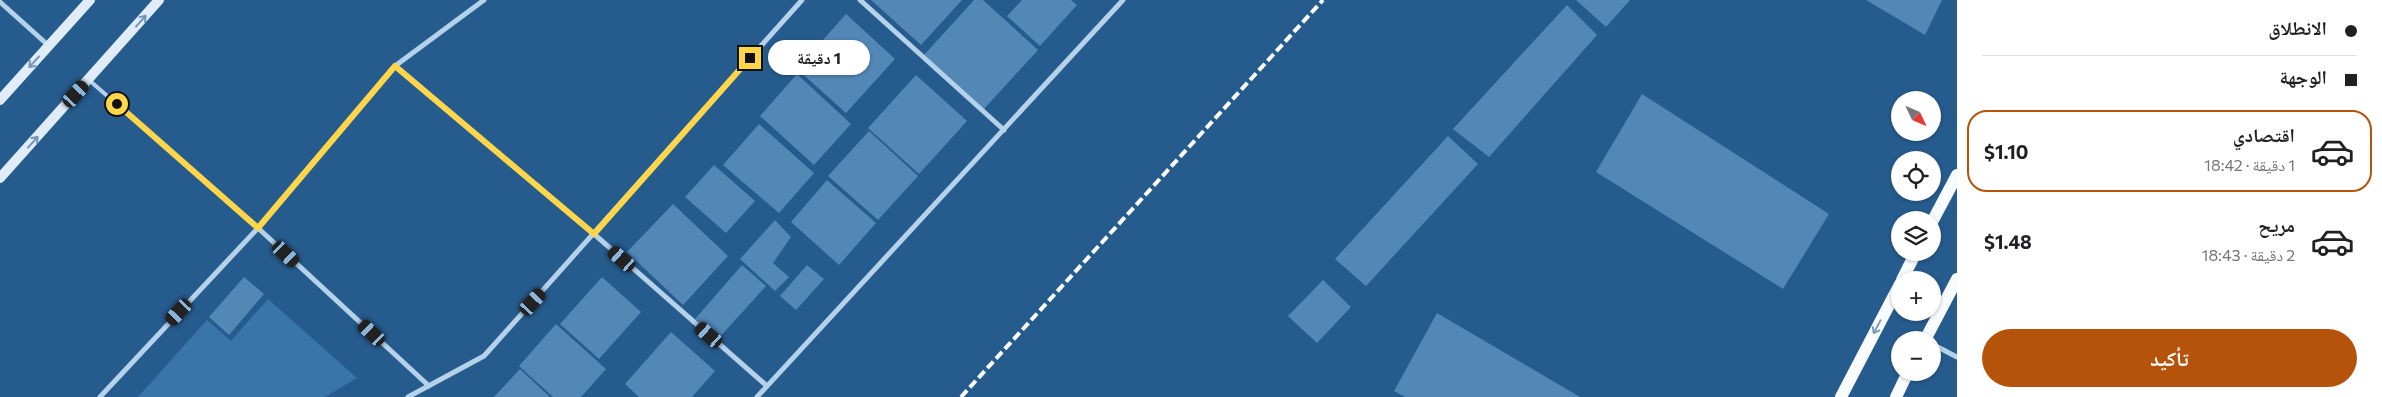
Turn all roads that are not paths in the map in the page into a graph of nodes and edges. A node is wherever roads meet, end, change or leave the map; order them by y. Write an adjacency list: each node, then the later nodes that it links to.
1 (90, 0): 8 (main road)
2 (159, 0): 10 (main road, one-way to 2)
3 (484, 0): 9 (street)
4 (802, 0): 17 (street)
5 (860, 0): 12 (street)
6 (1124, 0): 12 (street)
7 (0, 2): 8 (street)
8 (49, 46): 11 (main road, one-way to 11)
9 (395, 66): 16 (street); 17 (street)
10 (89, 80): 14 (main road, one-way to 10); 16 (lane)
11 (0, 100)
12 (1004, 130): 25 (street)
13 (1957, 175): 15 (main road)
14 (0, 178)
15 (1938, 211)
16 (258, 228): 24 (street); 26 (street)
17 (594, 234): 24 (street); 25 (street)
18 (1957, 279): 20 (main road)
19 (1891, 301): 29 (main road, one-way to 29)
20 (1930, 331)
21 (1941, 349): 22 (street)
22 (1957, 357)
23 (1904, 381): 30 (main road)
24 (429, 386): 27 (street)
25 (767, 386): 28 (street)
26 (100, 397)
27 (408, 397)
28 (757, 397)
29 (1841, 397)
30 (1896, 397)

